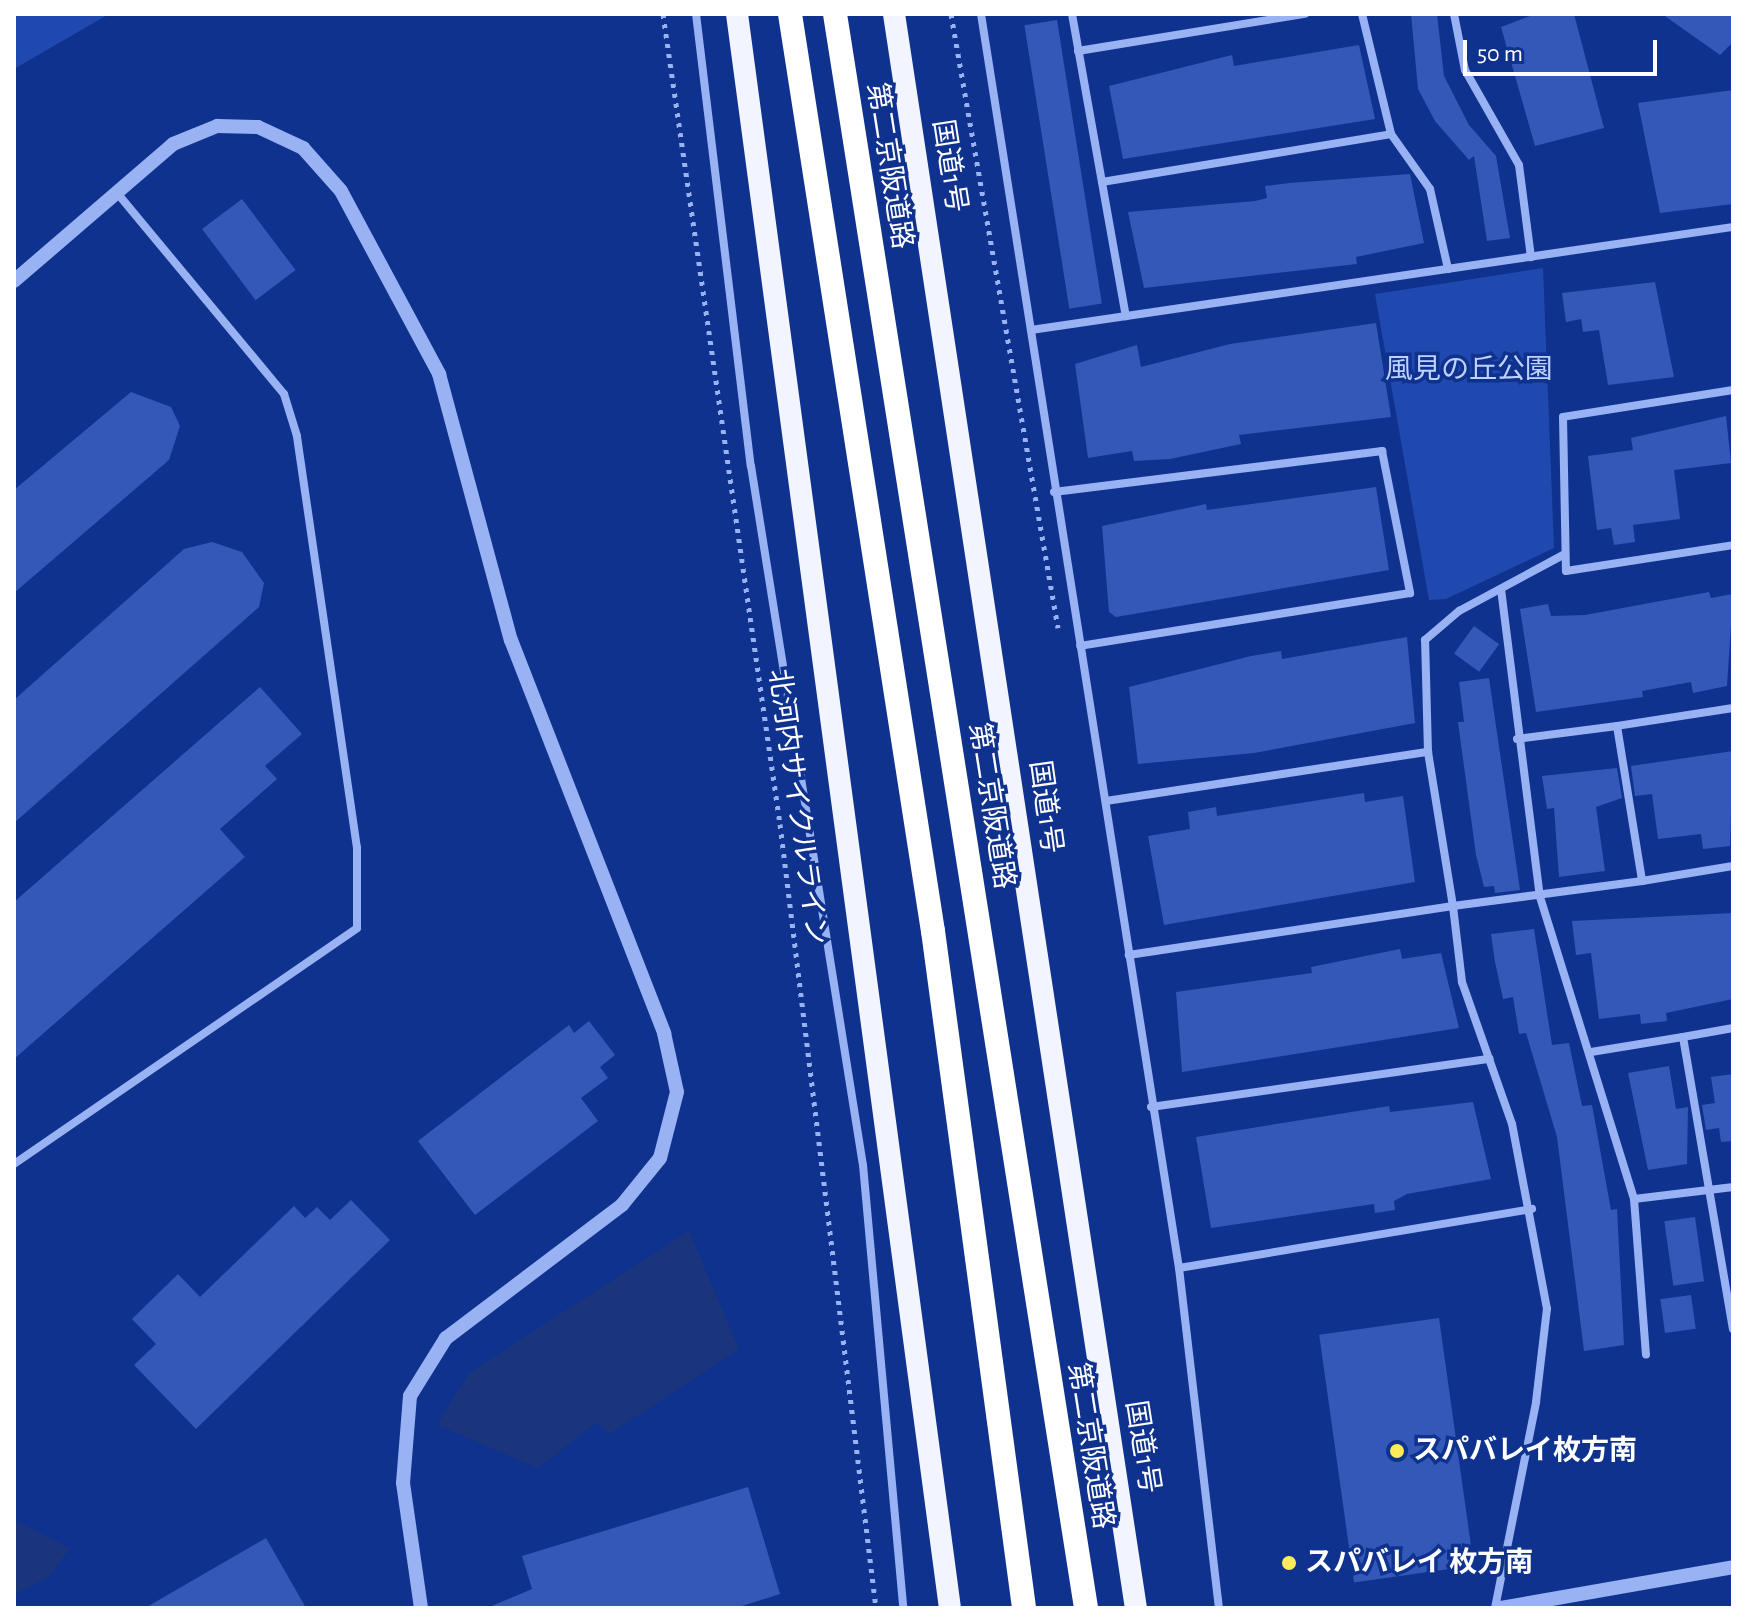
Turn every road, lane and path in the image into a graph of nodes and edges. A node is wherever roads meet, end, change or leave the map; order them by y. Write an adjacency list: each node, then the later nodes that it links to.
1 (663, 14): 55 (path, 北河内サイクルライン)
2 (696, 14): 56 (street)
3 (737, 14): 57 (highway)
4 (790, 14): 52 (highway)
5 (835, 14): 51 (highway, 第二京阪道路)
6 (894, 14): 62 (highway, 国道1号)
7 (981, 14): 21 (street)
8 (1072, 14): 12 (street)
9 (1305, 14): 12 (street)
10 (1362, 14): 13 (street)
11 (1454, 14): 17 (street)
12 (1078, 51): 14 (street)
13 (1391, 134): 14 (street); 18 (street)
14 (1102, 182): 20 (street)
15 (115, 191): 19 (street); 43 (street); 54 (street)
16 (1733, 227): 17 (street)
17 (1531, 257): 18 (street)
18 (1448, 269): 20 (street)
19 (14, 281)
20 (1126, 316): 21 (street)
21 (1031, 330): 23 (street)
22 (1733, 390): 25 (street)
23 (1054, 492): 27 (street); 27 (street)
24 (1733, 545): 25 (street)
25 (1565, 554): 26 (street)
26 (1501, 589): 30 (street); 31 (street)
27 (1080, 646): 32 (street)
28 (1733, 708): 29 (street)
29 (1617, 726): 30 (street); 34 (street)
30 (1517, 739): 35 (street)
31 (1428, 752): 32 (street); 36 (street)
32 (1106, 801): 37 (street)
33 (1733, 866): 34 (street)
34 (1642, 881): 35 (street)
35 (1540, 897): 36 (street); 40 (street)
36 (1453, 906): 37 (street); 41 (street)
37 (1129, 955): 42 (street)
38 (1733, 1028): 39 (street)
39 (1683, 1037): 40 (street); 45 (street)
40 (1591, 1052): 46 (street)
41 (1490, 1059): 42 (street); 47 (street)
42 (1151, 1107): 48 (street)
43 (14, 1164)
44 (1733, 1187): 45 (street)
45 (1707, 1191): 46 (street); 49 (street)
46 (1634, 1199): 50 (street)
47 (1532, 1209): 48 (street); 64 (street)
48 (1179, 1268): 63 (street)
49 (1733, 1329)
50 (1646, 1355)
51 (1067, 1491): 60 (highway, 第二京阪道路); 61 (highway)
52 (1013, 1545): 58 (highway); 59 (highway)
53 (1733, 1567): 65 (street)
54 (421, 1608)
55 (876, 1608)
56 (903, 1608)
57 (950, 1608)
58 (1015, 1608)
59 (1024, 1608)
60 (1086, 1608)
61 (1097, 1608)
62 (1136, 1608)
63 (1219, 1608)
64 (1495, 1608)
65 (1501, 1608)

